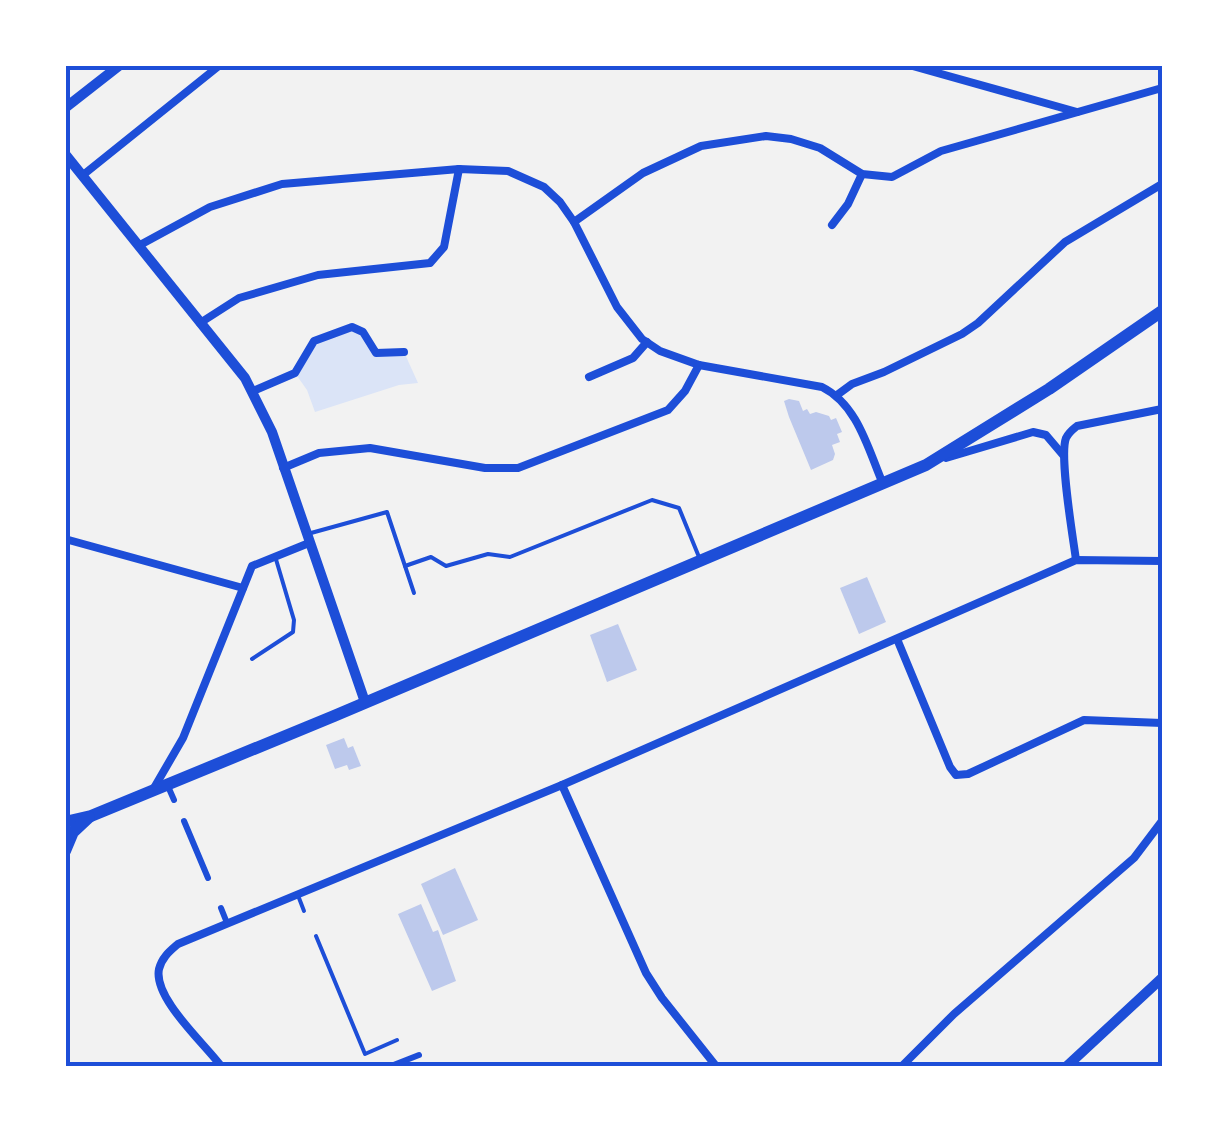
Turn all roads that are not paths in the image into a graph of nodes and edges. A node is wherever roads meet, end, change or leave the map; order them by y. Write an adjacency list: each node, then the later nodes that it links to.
1 (120, 65): 5 (street)
2 (220, 65): 10 (street)
3 (909, 65): 6 (street)
4 (1162, 88): 6 (street)
5 (65, 108)
6 (1077, 112): 9 (street)
7 (65, 154): 10 (street)
8 (459, 169): 12 (street); 14 (street); 16 (street)
9 (862, 174): 12 (street); 13 (street)
10 (83, 175): 14 (street)
11 (1162, 184): 22 (street)
12 (574, 222): 17 (street)
13 (832, 225)
14 (140, 245): 16 (street)
15 (1162, 311): 25 (main road)
16 (200, 323): 21 (street)
17 (647, 342): 19 (street); 20 (street)
18 (404, 352): 21 (street)
19 (699, 365): 22 (street); 26 (street)
20 (590, 376)
21 (253, 391): 26 (street)
22 (838, 395): 27 (street)
23 (1162, 409): 24 (street)
24 (1064, 459): 25 (street); 32 (street)
25 (926, 465): 27 (main road)
26 (283, 468): 28 (street)
27 (883, 484): 31 (main road)
28 (308, 539): 30 (street); 34 (lane); 39 (street)
29 (65, 540): 35 (street)
30 (275, 556): 35 (street); 38 (lane)
31 (701, 560): 34 (lane); 39 (main road)
32 (1076, 560): 33 (street); 37 (street)
33 (1162, 561)
34 (405, 566): 36 (lane)
35 (243, 588): 41 (street)
36 (414, 593)
37 (897, 639): 40 (street); 42 (street)
38 (252, 659)
39 (365, 702): 41 (main road)
40 (1162, 723)
41 (160, 785): 43 (street); 44 (main road)
42 (562, 785): 50 (street); 60 (street)
43 (174, 800)
44 (91, 816): 47 (main road); 48 (main road)
45 (184, 821): 49 (street)
46 (1162, 821): 61 (street)
47 (65, 822)
48 (65, 851)
49 (208, 878)
50 (297, 893): 52 (lane); 53 (street)
51 (221, 908): 53 (street)
52 (304, 911)
53 (228, 923): 58 (street)
54 (316, 936): 56 (lane)
55 (1162, 978): 62 (street)
56 (396, 1040)
57 (419, 1054): 59 (street)
58 (221, 1066)
59 (391, 1066)
60 (716, 1066)
61 (902, 1066)
62 (1067, 1066)

